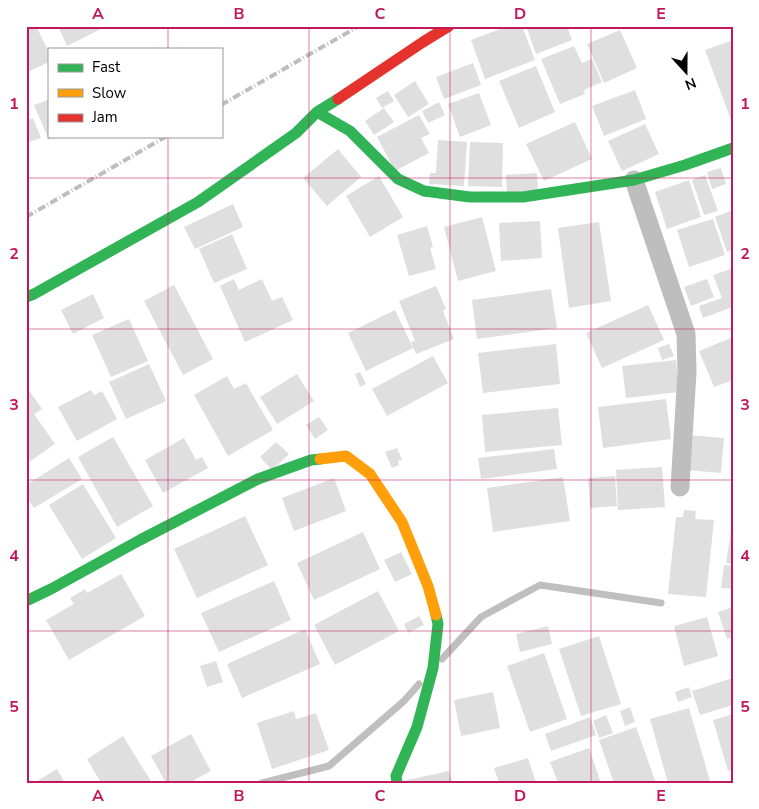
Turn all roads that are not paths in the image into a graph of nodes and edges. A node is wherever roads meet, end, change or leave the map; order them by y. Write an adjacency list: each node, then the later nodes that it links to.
1 (449, 26): 2 (street)
2 (317, 112): 4 (street); 5 (street)
3 (733, 148): 4 (street)
4 (634, 180): 6 (street)
5 (26, 297)
6 (680, 487)
7 (26, 601): 8 (street)
8 (397, 783)

